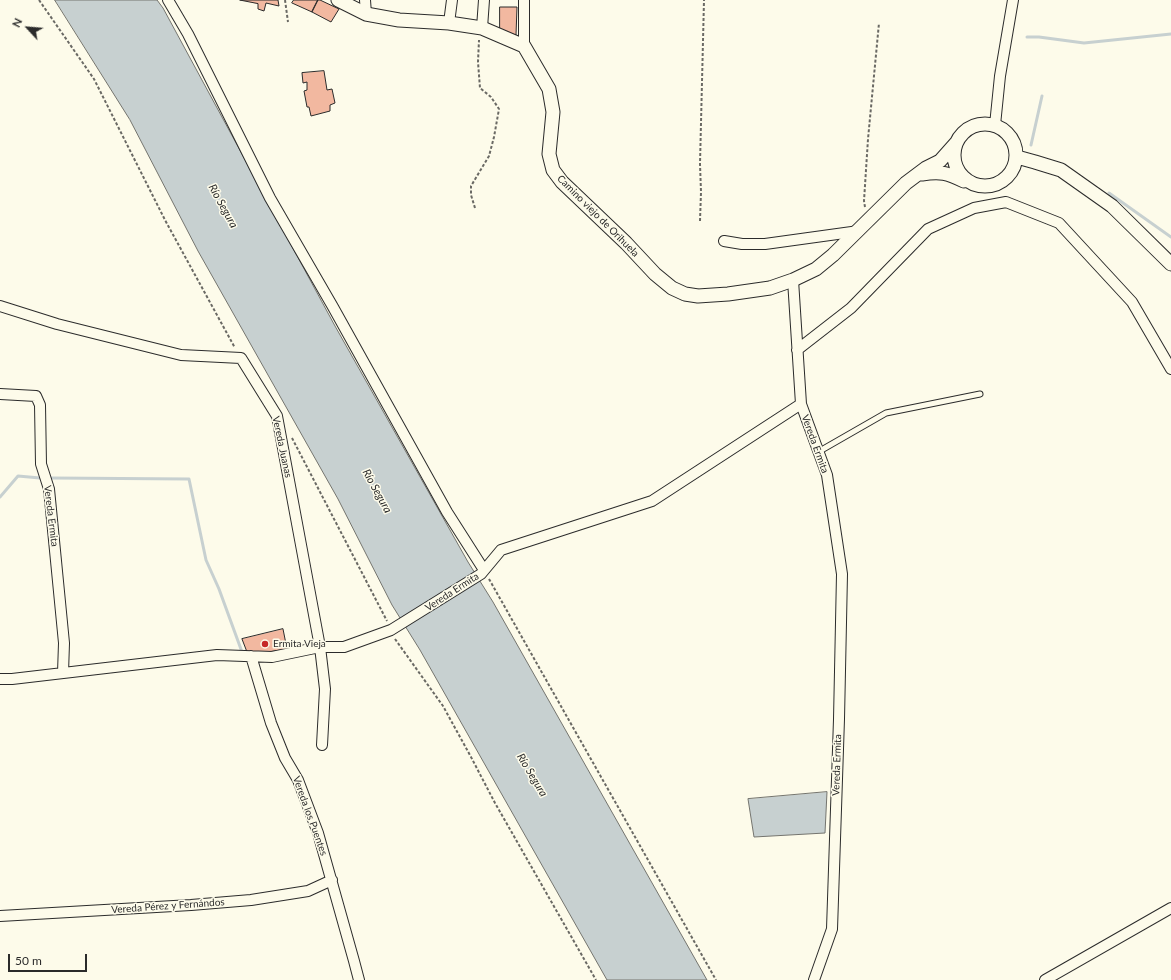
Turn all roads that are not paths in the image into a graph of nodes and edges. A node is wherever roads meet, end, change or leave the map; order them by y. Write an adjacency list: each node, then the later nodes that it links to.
1 (168, 0): 28 (street)
2 (338, 0): 8 (main road)
3 (366, 0): 8 (street)
4 (452, 0): 9 (street)
5 (484, 0): 10 (street)
6 (524, 0): 11 (street)
7 (1013, 0): 12 (street)
8 (366, 14): 9 (main road)
9 (449, 23): 10 (main road)
10 (481, 28): 11 (main road)
11 (524, 46): 20 (main road, Camino viejo de Orihuela)
12 (995, 125): 13 (main road); 14 (main road)
13 (956, 143): 15 (main road, Camino viejo de Orihuela); 16 (main road)
14 (1017, 158): 16 (main road); 19 (main road)
15 (918, 175): 16 (main road, Camino viejo de Orihuela); 17 (main road, Camino viejo de Orihuela)
16 (975, 185)
17 (859, 230): 18 (street); 20 (main road, Camino viejo de Orihuela)
18 (724, 241)
19 (1171, 264)
20 (793, 280): 22 (street)
21 (0, 306): 29 (street, Vereda Juanas)
22 (797, 350): 23 (street); 26 (street)
23 (1171, 369)
24 (0, 394): 31 (street, Vereda Ermita)
25 (980, 394): 27 (lane)
26 (801, 404): 27 (street, Vereda Ermita); 28 (street, Vereda Ermita)
27 (818, 452): 38 (street, Vereda Ermita)
28 (483, 572): 29 (street, Vereda Ermita)
29 (320, 647): 30 (street, Vereda Ermita); 33 (street)
30 (251, 656): 31 (street, Vereda Ermita); 34 (street, Vereda los Puentes)
31 (63, 673): 32 (street, Vereda Ermita)
32 (0, 679)
33 (322, 746)
34 (332, 880): 36 (street, Vereda Pérez y Fernándos); 37 (street, Vereda los Puentes)
35 (1171, 908): 39 (street)
36 (0, 916)
37 (358, 980)
38 (814, 980)
39 (1045, 980)

